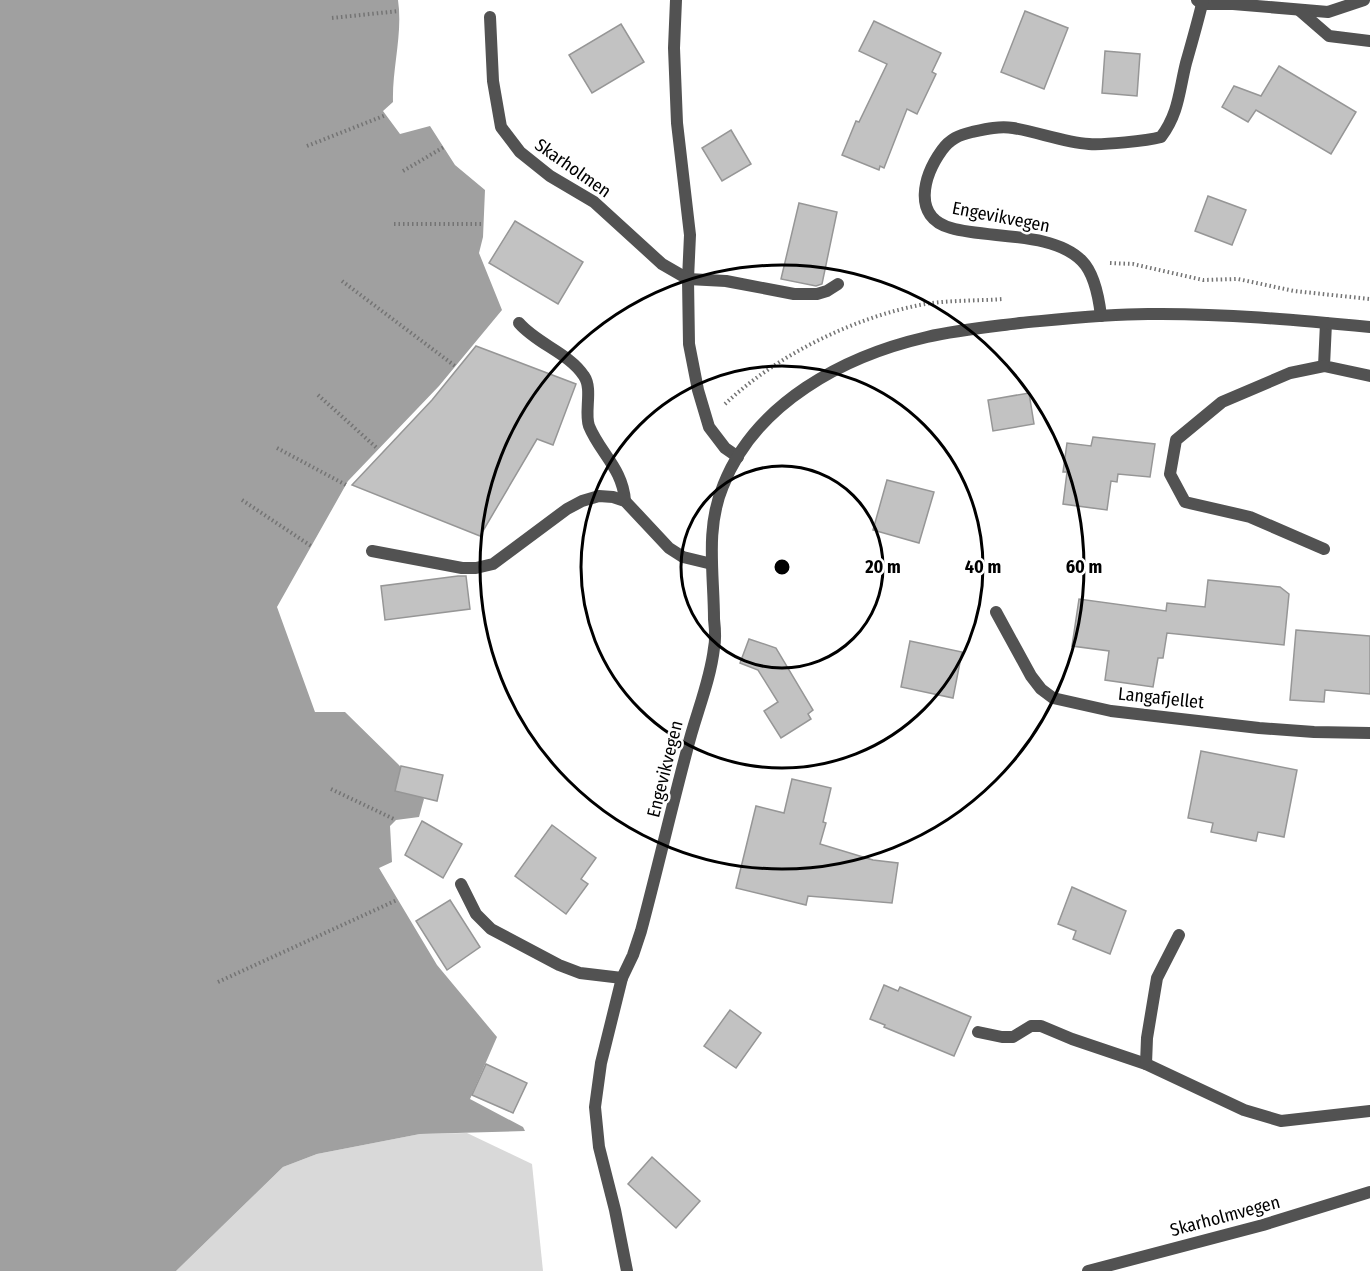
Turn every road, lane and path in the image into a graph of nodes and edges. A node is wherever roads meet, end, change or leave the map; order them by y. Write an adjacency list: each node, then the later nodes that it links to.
1 (676, 0): 16 (street)
2 (1200, 1): 4 (street, Engevikvegen); 15 (street, Engevikvegen)
3 (1358, 1): 4 (street, Engevikvegen)
4 (1299, 10): 8 (street)
5 (399, 11): 7 (path)
6 (490, 17): 16 (street, Skarholmen)
7 (332, 18)
8 (1370, 41)
9 (386, 115): 10 (path)
10 (307, 146)
11 (444, 147): 12 (path)
12 (403, 171)
13 (394, 224): 14 (path)
14 (484, 224)
15 (1083, 261): 19 (path); 20 (street)
16 (688, 279): 18 (street); 30 (street)
17 (342, 281): 24 (path)
18 (838, 284)
19 (1370, 299)
20 (1101, 316): 22 (street, Engevikvegen); 30 (street, Engevikvegen)
21 (519, 323): 33 (street)
22 (1326, 323): 23 (street, Engevikvegen); 25 (street)
23 (1370, 327)
24 (455, 366)
25 (1324, 366): 26 (street); 35 (street)
26 (1370, 376)
27 (318, 395): 29 (path)
28 (277, 448): 31 (path)
29 (378, 450)
30 (738, 457): 37 (street, Engevikvegen)
31 (346, 485)
32 (242, 500): 34 (path)
33 (625, 501): 36 (street); 37 (street)
34 (311, 546)
35 (1324, 549)
36 (372, 551)
37 (711, 564): 45 (street, Engevikvegen)
38 (996, 612): 39 (street, Langafjellet)
39 (1370, 733)
40 (331, 789): 41 (path)
41 (396, 820)
42 (461, 884): 45 (street)
43 (397, 900): 46 (path)
44 (1179, 935): 48 (street)
45 (622, 978): 51 (street, Engevikvegen)
46 (218, 982)
47 (978, 1032): 48 (street)
48 (1146, 1064): 49 (street)
49 (1370, 1112)
50 (1370, 1192): 52 (street, Skarholmvegen)
51 (627, 1271)
52 (1088, 1271)

